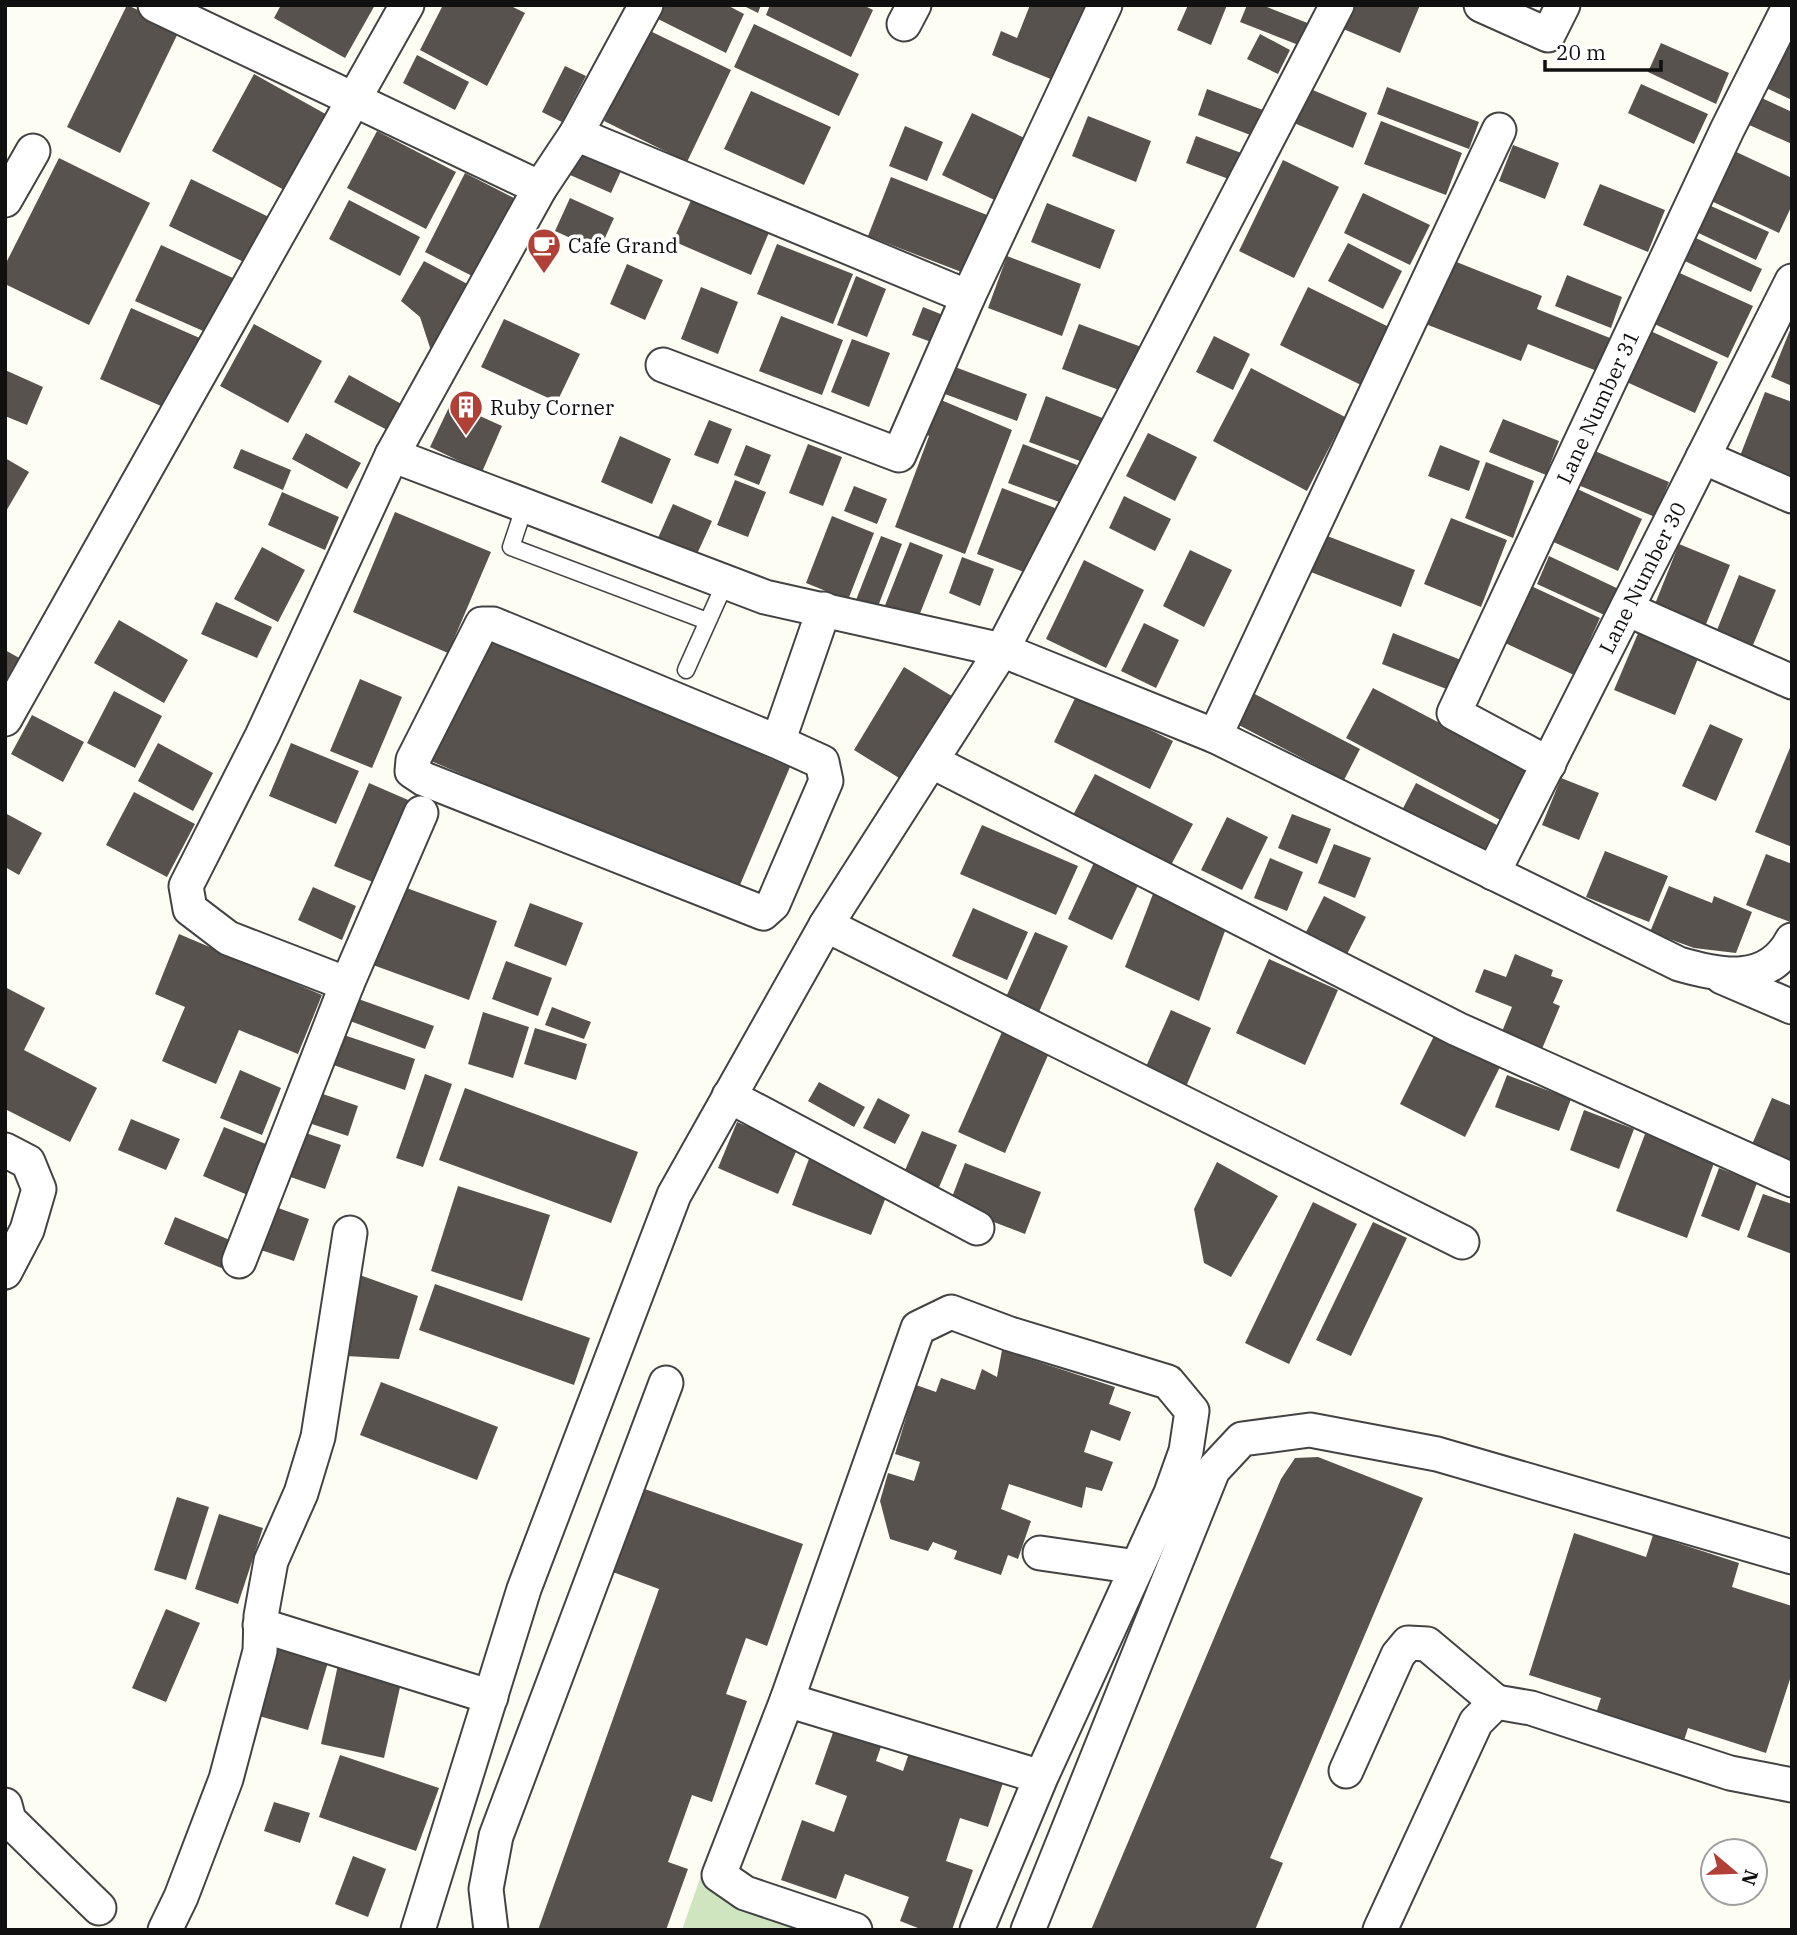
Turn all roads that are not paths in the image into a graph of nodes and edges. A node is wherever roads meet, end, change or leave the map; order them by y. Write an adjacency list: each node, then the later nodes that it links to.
1 (155, 5): 9 (street)
2 (407, 5): 9 (street)
3 (646, 5): 11 (street)
4 (1105, 5): 16 (street)
5 (1337, 5): 26 (street)
6 (1481, 5): 7 (street)
7 (1563, 5)
8 (1790, 5): 33 (street, Lane Number 31)
9 (356, 99): 13 (street); 29 (street)
10 (1499, 130): 30 (street)
11 (576, 134): 13 (street); 16 (street)
12 (33, 151): 14 (street)
13 (540, 188): 18 (street)
14 (5, 200)
15 (1791, 284): 19 (street, Lane Number 30)
16 (968, 297): 17 (street)
17 (663, 365)
18 (392, 454): 21 (street); 39 (street)
19 (1703, 457): 20 (street); 24 (street, Lane Number 30)
20 (1792, 496)
21 (525, 505): 22 (street); 25 (lane)
22 (726, 581): 23 (street); 25 (lane)
23 (824, 609): 26 (street); 31 (street)
24 (1627, 609): 28 (street); 33 (street, Lane Number 30)
25 (707, 621): 27 (lane)
26 (1002, 650): 30 (street); 32 (street)
27 (686, 670)
28 (1792, 682)
29 (5, 719)
30 (1215, 736): 35 (street)
31 (778, 742): 31 (street)
32 (931, 761): 36 (street); 43 (street)
33 (1549, 764): 35 (street, Lane Number 30)
34 (421, 813): 39 (street)
35 (1493, 873): 38 (street)
36 (825, 925): 41 (street); 46 (street)
37 (1792, 940): 38 (street)
38 (1720, 976): 40 (street)
39 (347, 984): 47 (street)
40 (1792, 1007)
41 (729, 1096): 44 (street); 54 (street)
42 (5, 1150): 48 (street)
43 (1792, 1180)
44 (977, 1228)
45 (350, 1233): 53 (street)
46 (1462, 1242)
47 (239, 1261)
48 (5, 1272)
49 (666, 1383): 64 (street)
50 (1040, 1553): 52 (street)
51 (1792, 1557): 67 (street)
52 (1137, 1567): 55 (street); 58 (street)
53 (260, 1625): 54 (street); 62 (street)
54 (491, 1697): 63 (street)
55 (787, 1700): 58 (street); 65 (street)
56 (1496, 1702): 57 (street); 59 (street); 68 (street)
57 (1346, 1771)
58 (1041, 1777): 66 (street)
59 (1792, 1785)
60 (5, 1805): 61 (street)
61 (99, 1908)
62 (164, 1930)
63 (418, 1930)
64 (491, 1930)
65 (855, 1930)
66 (977, 1930)
67 (1028, 1930)
68 (1380, 1930)

